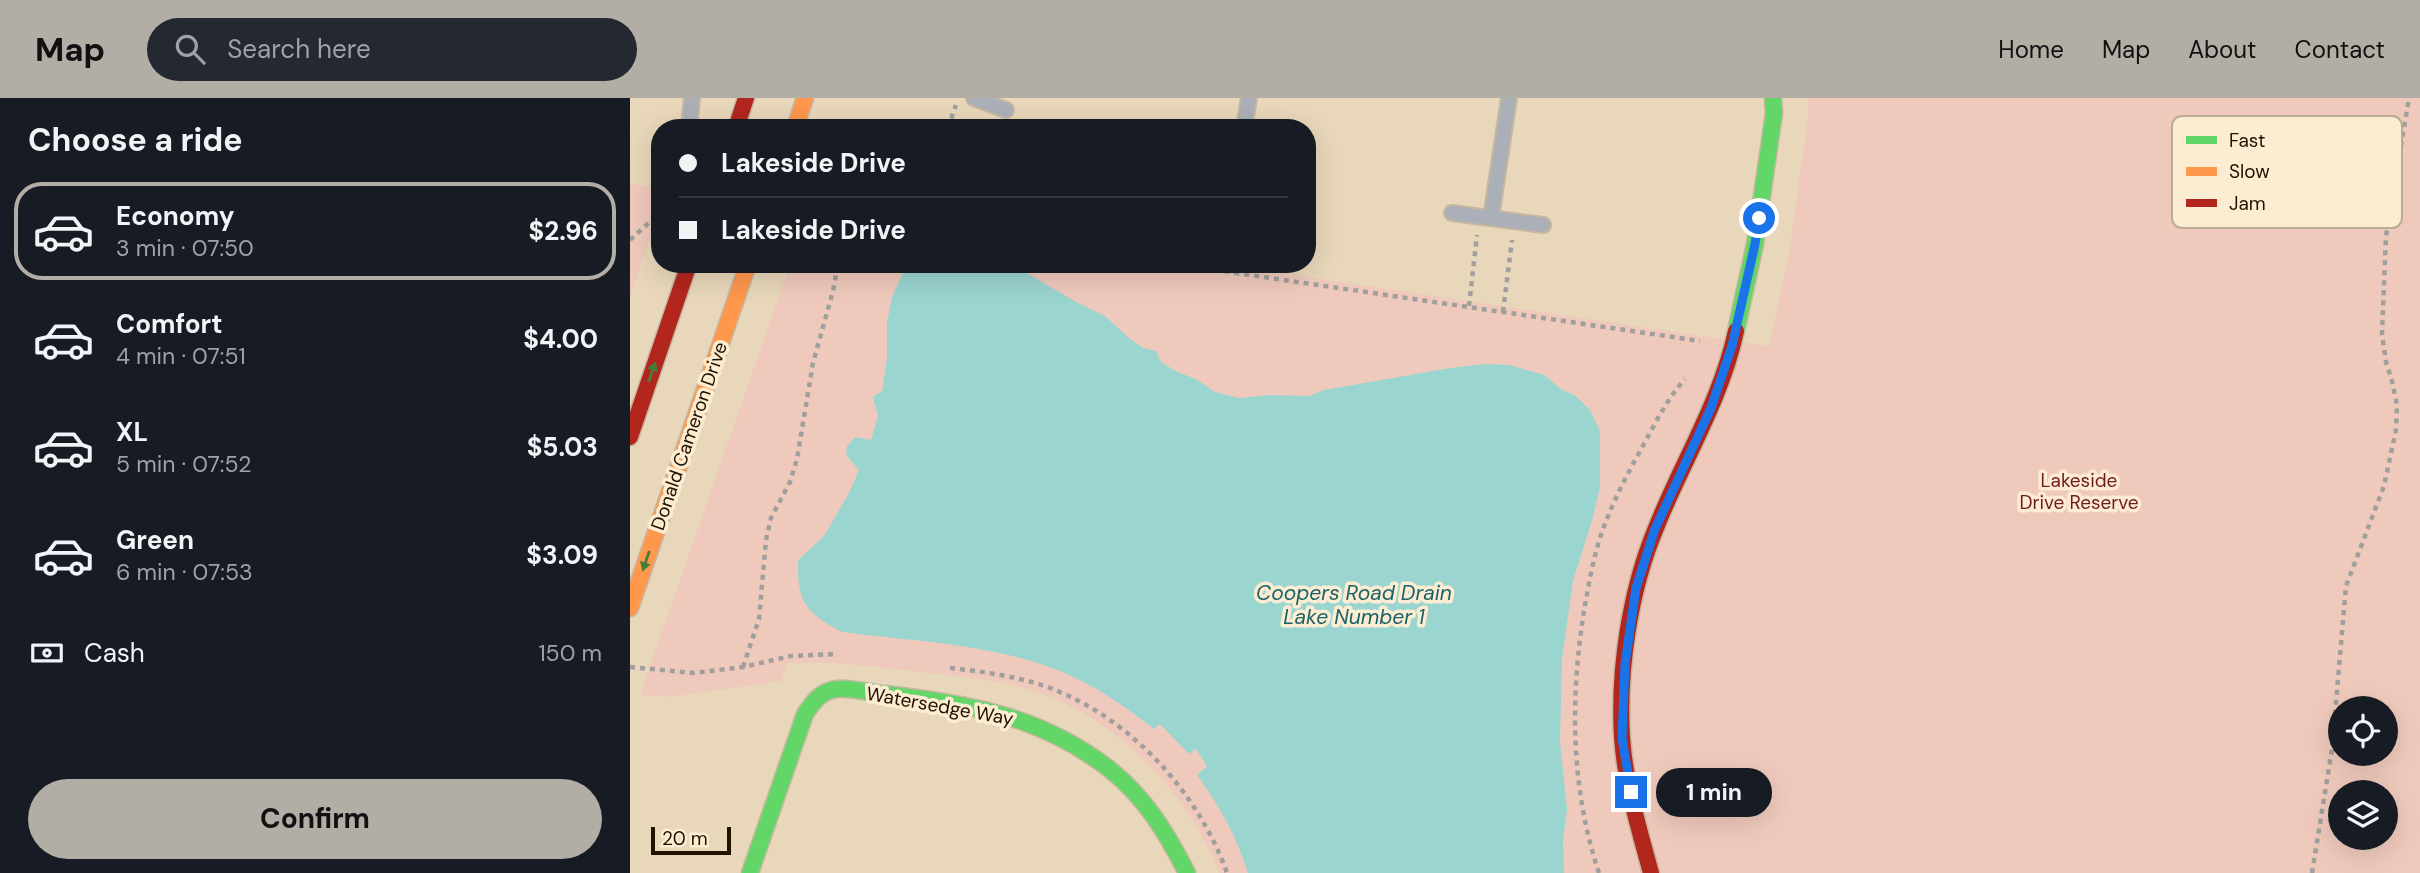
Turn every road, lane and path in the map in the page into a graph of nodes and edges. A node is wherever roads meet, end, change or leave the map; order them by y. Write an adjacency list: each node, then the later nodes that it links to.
1 (692, 98): 11 (lane)
2 (746, 98): 12 (street)
3 (805, 98): 13 (street)
4 (958, 98): 14 (path)
5 (974, 98): 10 (lane)
6 (1249, 98): 15 (lane)
7 (1509, 98): 18 (lane)
8 (1773, 98): 37 (street)
9 (2409, 98): 16 (path)
10 (1006, 110)
11 (690, 119)
12 (739, 119)
13 (798, 119)
14 (951, 119)
15 (1246, 119)
16 (2402, 140)
17 (1452, 213): 18 (lane)
18 (1485, 217): 20 (lane); 29 (path)
19 (651, 221): 23 (path)
20 (1514, 221): 21 (lane); 30 (path)
21 (1543, 225)
22 (2387, 228): 38 (path)
23 (630, 240)
24 (686, 273): 32 (street, one-way to 24)
25 (745, 273): 33 (street, Donald Cameron Drive, one-way to 33)
26 (836, 273): 34 (path)
27 (1229, 273): 28 (path)
28 (1235, 274): 29 (path)
29 (1469, 306): 30 (path)
30 (1503, 312): 31 (path)
31 (1704, 342)
32 (630, 437)
33 (630, 608)
34 (743, 667)
35 (750, 873): 36 (street, Watersedge Way)
36 (1187, 873)
37 (1651, 873)
38 (2312, 873)

